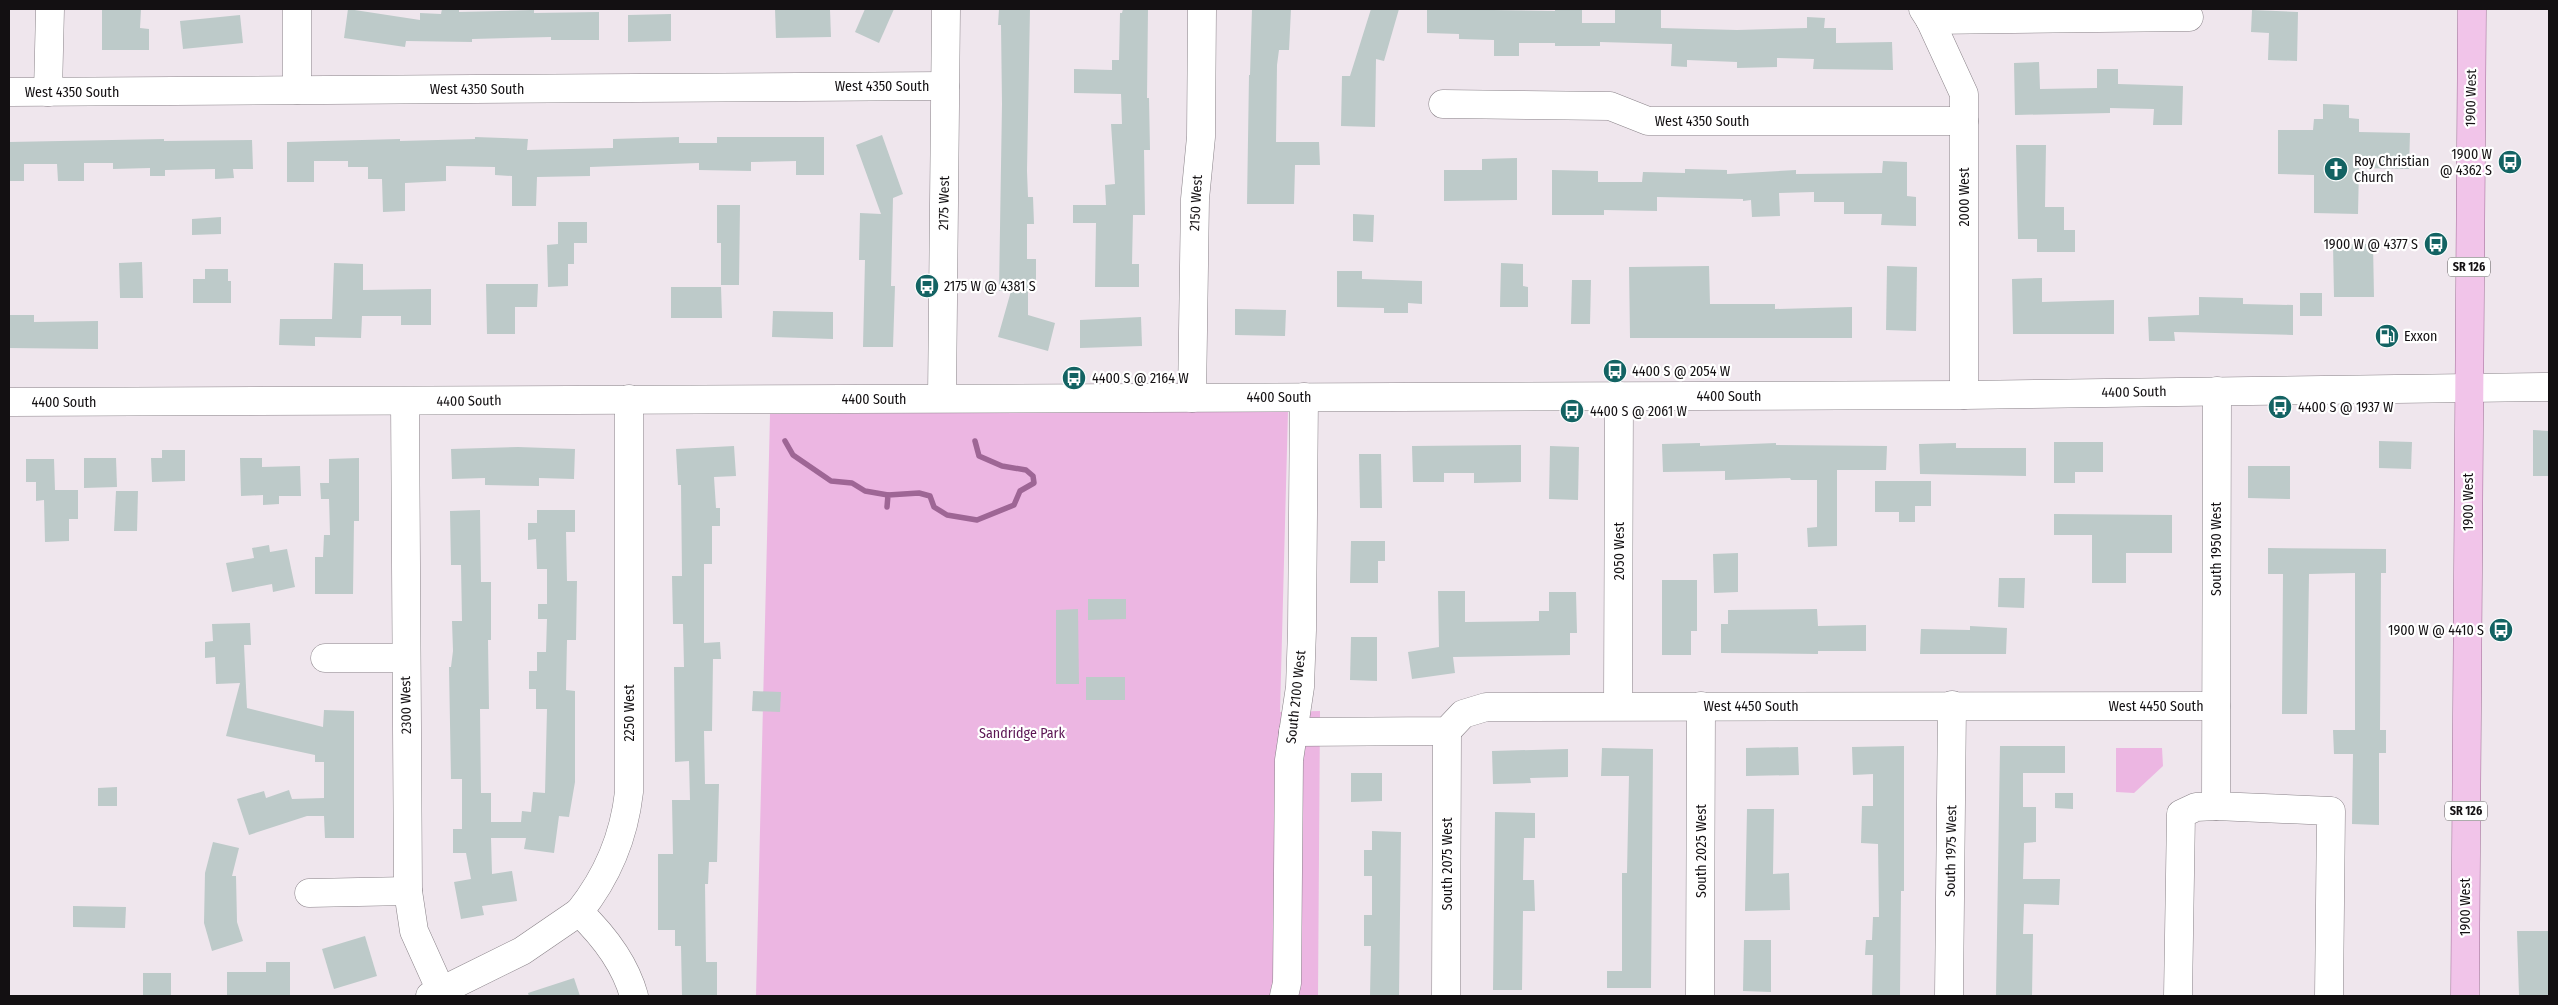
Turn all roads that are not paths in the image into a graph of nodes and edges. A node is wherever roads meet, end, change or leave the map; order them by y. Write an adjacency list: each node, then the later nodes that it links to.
1 (50, 9): 11 (street)
2 (297, 9): 9 (street)
3 (946, 9): 8 (street, 2175 West)
4 (1202, 9): 21 (street, 2150 West)
5 (2472, 9): 14 (main road, 1900 West / SR 126)
6 (1927, 14): 7 (street); 13 (street, 2000 West)
7 (2189, 17)
8 (945, 86): 9 (street, West 4350 South); 20 (street, 2175 West)
9 (296, 90): 11 (street, West 4350 South)
10 (9, 92): 11 (street, West 4350 South)
11 (48, 92)
12 (1444, 104): 13 (street, West 4350 South)
13 (1964, 121): 17 (street, 2000 West)
14 (2468, 388): 15 (street, 4400 South); 16 (street, 4400 South); 45 (main road, 1900 West / SR 126)
15 (2549, 388)
16 (2217, 391): 17 (street, 4400 South); 30 (street, South 1950 West)
17 (1964, 395): 18 (street, 4400 South)
18 (1619, 396): 19 (street, 4400 South); 28 (street, 2050 West)
19 (1304, 397): 21 (street, 4400 South); 32 (street, South 2100 West)
20 (942, 398): 21 (street, 4400 South); 22 (street, 4400 South)
21 (1192, 398)
22 (629, 400): 23 (street, 4400 South); 36 (street, 2250 West)
23 (406, 401): 24 (street, 4400 South); 26 (street, 2300 West)
24 (9, 402)
25 (325, 658): 26 (street)
26 (405, 658): 34 (street, 2300 West)
27 (1952, 705): 29 (street, West 4450 South); 30 (street, West 4450 South); 42 (street, South 1975 West)
28 (1618, 706): 29 (street, West 4450 South); 31 (street, West 4450 South)
29 (1701, 706): 41 (street, South 2025 West)
30 (2216, 706): 33 (street, South 1950 West)
31 (1447, 731): 32 (street); 40 (street, South 2075 West)
32 (1293, 732): 39 (street, South 2100 West)
33 (2216, 806): 43 (street); 44 (street)
34 (408, 891): 35 (street); 37 (street, 2300 West)
35 (309, 893)
36 (578, 912): 37 (street); 38 (street)
37 (436, 994)
38 (634, 996)
39 (1284, 996)
40 (1446, 996)
41 (1700, 996)
42 (1949, 996)
43 (2178, 996)
44 (2329, 996)
45 (2465, 996)

